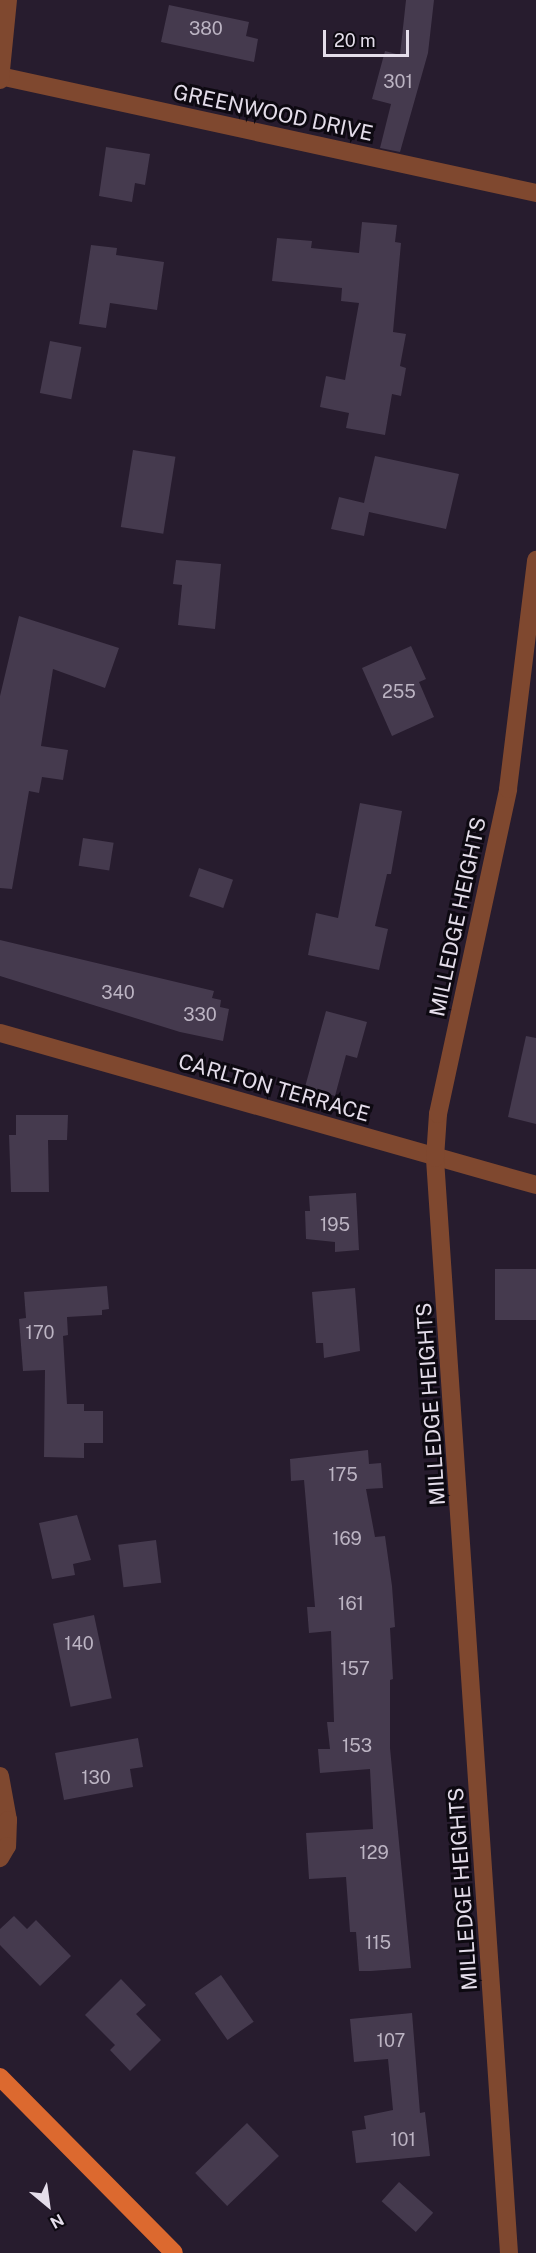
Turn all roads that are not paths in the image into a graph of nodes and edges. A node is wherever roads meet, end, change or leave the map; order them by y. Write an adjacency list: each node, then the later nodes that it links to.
1 (8, 0): 2 (street)
2 (0, 77): 3 (street, GREENWOOD DRIVE)
3 (536, 193)
4 (536, 560): 6 (street, MILLEDGE HEIGHTS)
5 (0, 1033): 6 (street, CARLTON TERRACE)
6 (435, 1158): 7 (street, CARLTON TERRACE); 12 (street, MILLEDGE HEIGHTS)
7 (536, 1185)
8 (0, 1776): 9 (street)
9 (0, 1858)
10 (0, 2077): 11 (main road)
11 (174, 2253)
12 (509, 2253)

